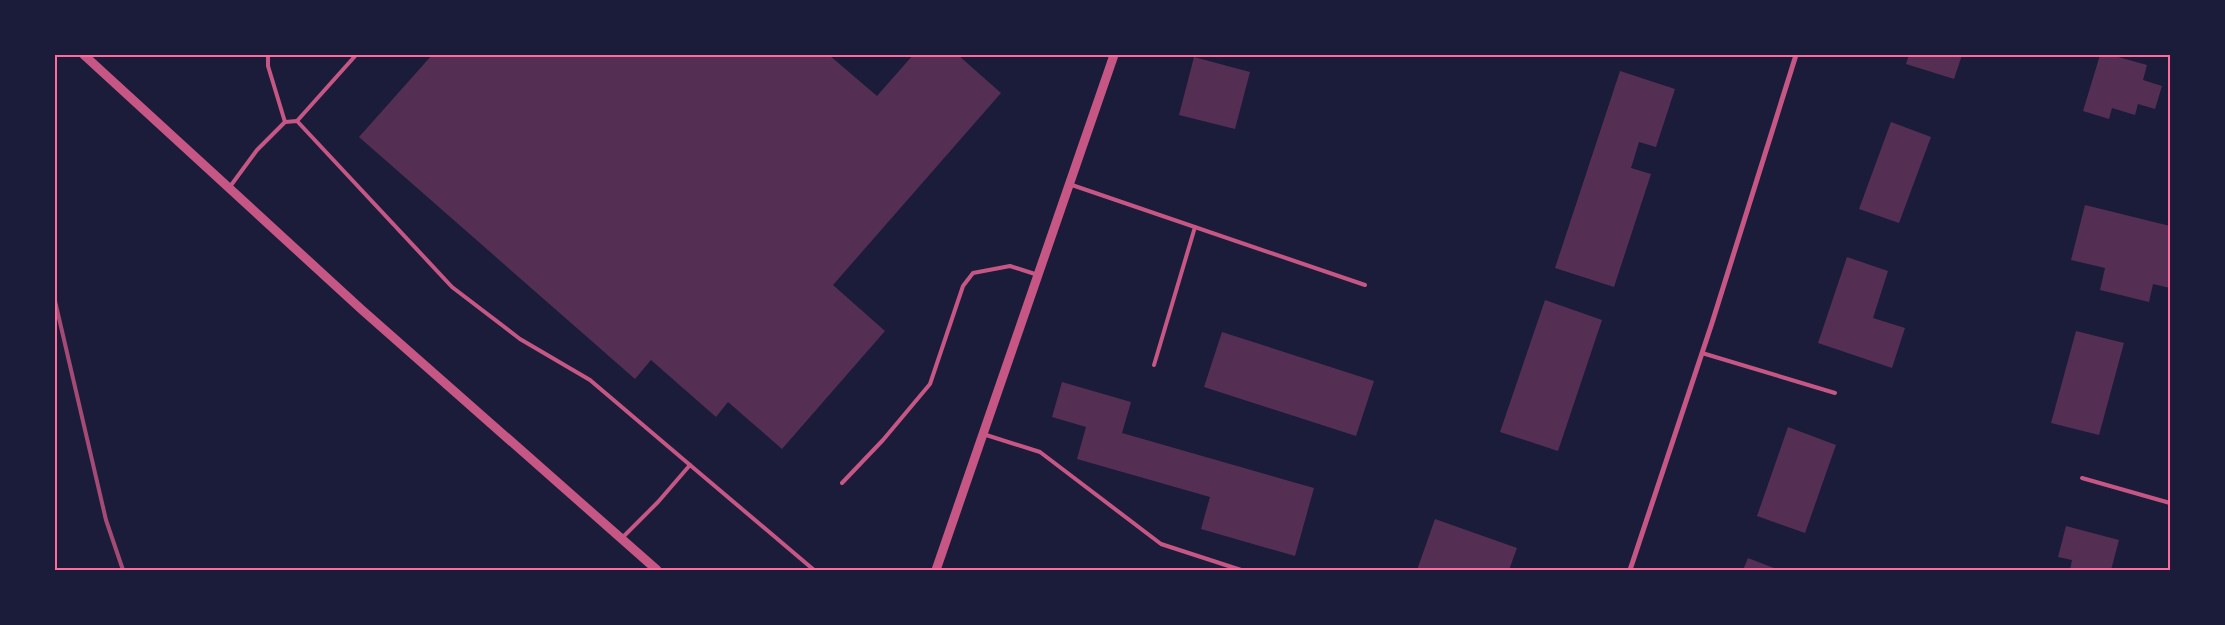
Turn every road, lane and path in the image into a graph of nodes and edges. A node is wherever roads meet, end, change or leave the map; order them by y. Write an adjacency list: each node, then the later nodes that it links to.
1 (84, 55): 9 (street)
2 (268, 55): 7 (lane)
3 (356, 55): 6 (lane)
4 (1114, 55): 8 (street)
5 (1796, 55): 13 (street)
6 (297, 121): 7 (lane); 17 (lane)
7 (285, 122): 9 (lane)
8 (1069, 184): 10 (lane); 11 (street)
9 (229, 188): 21 (street)
10 (1195, 227): 12 (lane); 14 (lane)
11 (1038, 275): 16 (street); 19 (lane)
12 (1365, 285)
13 (1702, 353): 15 (lane); 26 (street)
14 (1154, 365)
15 (1835, 393)
16 (983, 434): 24 (street); 25 (lane)
17 (690, 465): 21 (lane); 23 (lane)
18 (2082, 478): 20 (lane)
19 (842, 483)
20 (2170, 503)
21 (621, 539): 22 (street)
22 (657, 570)
23 (814, 570)
24 (936, 570)
25 (1241, 570)
26 (1630, 570)

